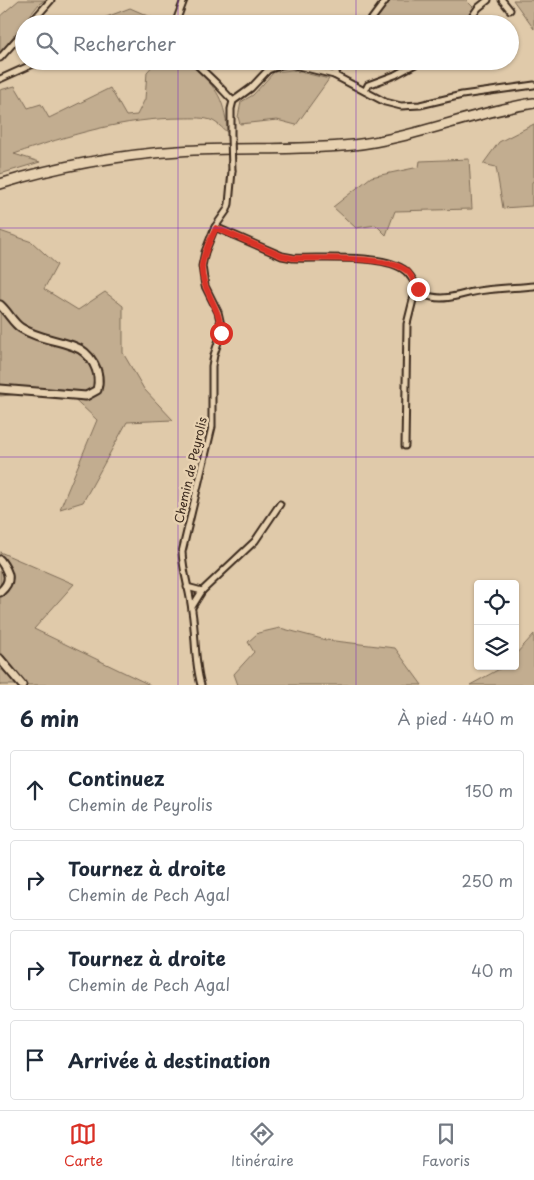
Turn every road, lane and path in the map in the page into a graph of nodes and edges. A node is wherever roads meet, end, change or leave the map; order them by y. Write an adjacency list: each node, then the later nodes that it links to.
1 (51, 0): 7 (street)
2 (184, 0): 8 (street)
3 (386, 0): 9 (street)
4 (488, 0): 10 (street)
5 (502, 0): 6 (street)
6 (510, 10)
7 (38, 15)
8 (178, 15)
9 (375, 15)
10 (473, 15)
11 (15, 41): 12 (street)
12 (0, 58)
13 (20, 70): 20 (street)
14 (202, 70): 23 (street)
15 (268, 70): 23 (street)
16 (316, 70): 19 (street)
17 (337, 70): 19 (street)
18 (404, 70): 22 (street)
19 (334, 75): 22 (street)
20 (0, 79)
21 (534, 85): 22 (street)
22 (365, 91)
23 (233, 101): 26 (street, Chemin de Peyrolis, bridge)
24 (534, 103): 25 (main road)
25 (0, 184)
26 (216, 228): 28 (street); 34 (street, Chemin de Peyrolis)
27 (534, 286): 28 (street)
28 (418, 289): 31 (street)
29 (0, 306): 30 (street)
30 (0, 390)
31 (405, 446)
32 (280, 504): 35 (street)
33 (0, 560): 36 (street)
34 (187, 587): 35 (street); 37 (street, Chemin de Peyrolis)
35 (202, 591): 37 (street)
36 (0, 592)
37 (192, 607): 40 (street, Chemin de Peyrolis)
38 (0, 659): 39 (street)
39 (22, 685)
40 (201, 685)

